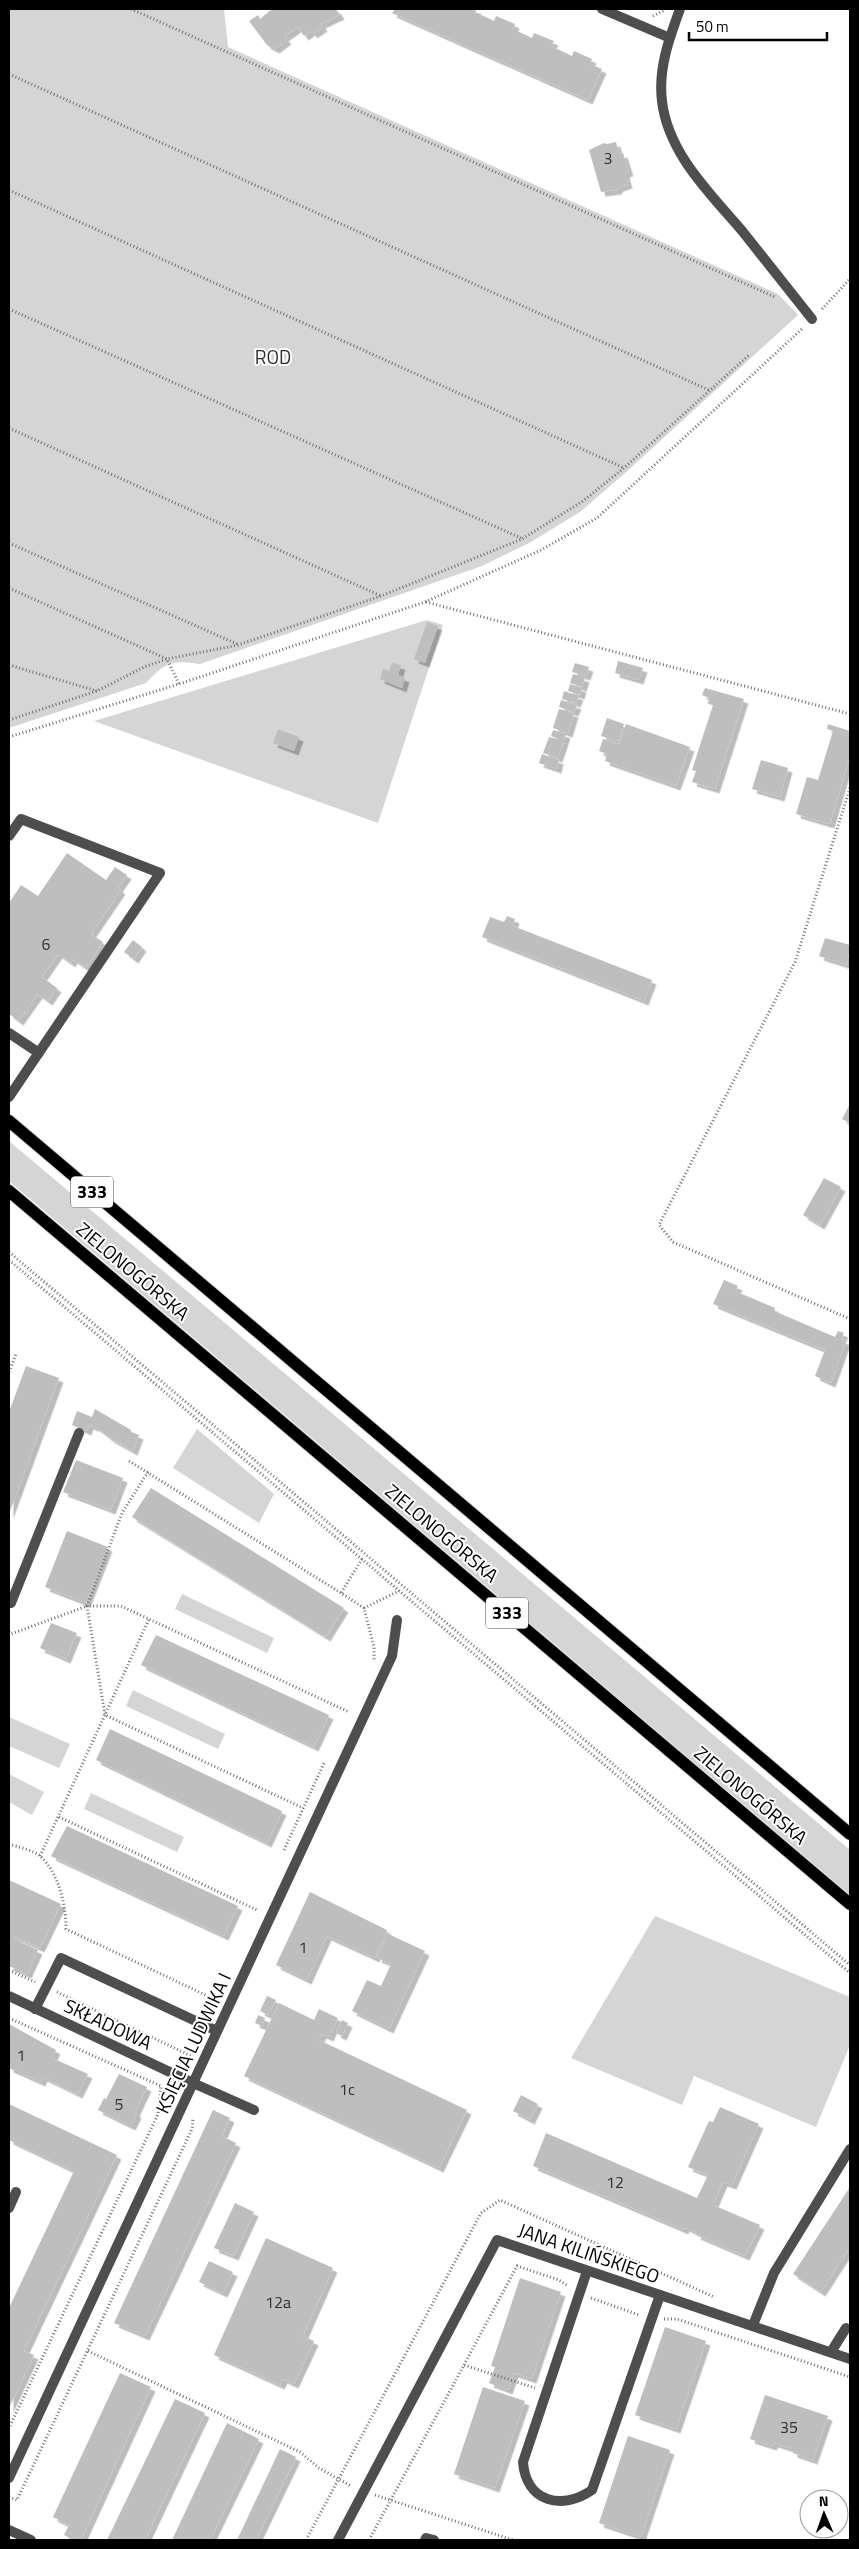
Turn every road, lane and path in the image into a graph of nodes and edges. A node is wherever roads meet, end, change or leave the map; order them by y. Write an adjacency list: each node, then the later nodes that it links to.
1 (131, 9): 8 (path)
2 (602, 9): 4 (street)
3 (680, 9): 4 (street)
4 (670, 38): 10 (street)
5 (9, 74): 12 (path)
6 (9, 190): 14 (path)
7 (850, 279): 10 (path)
8 (775, 297)
9 (9, 309): 15 (path)
10 (812, 319): 19 (path)
11 (749, 354): 12 (path)
12 (711, 391): 14 (path)
13 (9, 428): 18 (path)
14 (624, 468): 15 (path)
15 (522, 539): 18 (path)
16 (9, 543): 20 (path)
17 (9, 588): 21 (path)
18 (381, 596): 20 (path)
19 (425, 602): 23 (path); 25 (path)
20 (238, 645): 21 (path)
21 (167, 659): 23 (path); 24 (path)
22 (9, 665): 24 (path)
23 (179, 684): 27 (path)
24 (97, 691): 26 (path)
25 (850, 714)
26 (9, 720)
27 (9, 737)
28 (850, 788): 37 (path)
29 (9, 836): 31 (street)
30 (9, 1033): 31 (street)
31 (40, 1053): 32 (street)
32 (9, 1097)
33 (9, 1121): 60 (main road, ZIELONOGÓRSKA / 333)
34 (9, 1191): 65 (main road, ZIELONOGÓRSKA / 333)
35 (9, 1252): 68 (path)
36 (9, 1260): 43 (path)
37 (850, 1319)
38 (16, 1354): 39 (path)
39 (9, 1372)
40 (79, 1433): 46 (street)
41 (129, 1461): 42 (path)
42 (148, 1472): 45 (path); 47 (path)
43 (362, 1559): 44 (path); 45 (path)
44 (399, 1590): 48 (path); 70 (path)
45 (341, 1593): 48 (path)
46 (9, 1602)
47 (87, 1606): 49 (path); 51 (path); 55 (path)
48 (364, 1608): 52 (path)
49 (149, 1619): 54 (path); 55 (path)
50 (397, 1620): 78 (street, KSIĘCIA LUDWIKA I)
51 (10, 1633)
52 (373, 1662)
53 (353, 1704): 54 (path)
54 (349, 1712): 56 (path)
55 (105, 1715): 58 (path); 59 (path)
56 (345, 1721)
57 (328, 1756): 58 (path)
58 (302, 1808): 63 (path)
59 (58, 1817): 62 (path); 66 (path)
60 (850, 1834)
61 (9, 1844): 62 (path)
62 (40, 1856): 74 (path)
63 (280, 1859)
64 (261, 1901): 66 (path)
65 (850, 1904)
66 (257, 1910): 67 (path)
67 (253, 1919)
68 (850, 1965)
69 (9, 1970): 71 (path)
70 (850, 1973)
71 (46, 1988): 75 (street); 77 (street); 80 (path)
72 (220, 1991): 74 (path)
73 (9, 1996): 75 (street, SKŁADOWA)
74 (216, 2000): 77 (path)
75 (35, 2009): 82 (street, SKŁADOWA)
76 (9, 2018): 98 (path)
77 (204, 2024): 78 (street)
78 (217, 2031): 81 (street, KSIĘCIA LUDWIKA I)
79 (193, 2048): 80 (path)
80 (189, 2055): 81 (path)
81 (202, 2062): 82 (street, KSIĘCIA LUDWIKA I)
82 (192, 2083): 83 (street, SKŁADOWA); 93 (street, KSIĘCIA LUDWIKA I)
83 (254, 2110)
84 (193, 2116): 94 (path)
85 (850, 2149): 91 (street)
86 (16, 2192): 87 (street)
87 (9, 2208)
88 (587, 2271): 89 (street, JANA KILIŃSKIEGO); 97 (street); 101 (street, JANA KILIŃSKIEGO)
89 (660, 2295): 91 (street, JANA KILIŃSKIEGO); 97 (street)
90 (718, 2298): 100 (path)
91 (753, 2325): 95 (street, JANA KILIŃSKIEGO)
92 (846, 2328): 95 (street)
93 (72, 2343): 94 (path); 99 (street, KSIĘCIA LUDWIKA I)
94 (89, 2351): 100 (path); 102 (path)
95 (831, 2352): 96 (street, JANA KILIŃSKIEGO)
96 (850, 2359)
97 (548, 2392): 103 (path)
98 (9, 2428)
99 (9, 2478)
100 (339, 2480): 101 (path); 106 (path)
101 (364, 2492): 103 (path); 107 (street, JANA KILIŃSKIEGO)
102 (9, 2497)
103 (390, 2499): 108 (path); 111 (path)
104 (9, 2530): 105 (street)
105 (31, 2540)
106 (306, 2540)
107 (338, 2540)
108 (369, 2540)
109 (425, 2540): 110 (street)
110 (434, 2540)
111 (512, 2540)

